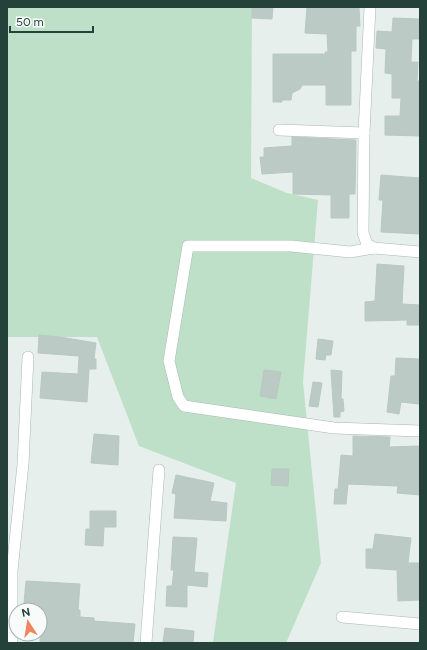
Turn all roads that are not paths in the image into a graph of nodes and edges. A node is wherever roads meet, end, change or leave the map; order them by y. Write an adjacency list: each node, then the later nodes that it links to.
1 (370, 7): 3 (street)
2 (279, 130): 3 (street)
3 (364, 133): 4 (street)
4 (374, 248): 5 (street); 7 (street)
5 (420, 252)
6 (28, 357): 11 (street)
7 (420, 431)
8 (159, 470): 12 (street)
9 (342, 617): 10 (street)
10 (420, 624)
11 (12, 643)
12 (146, 643)

